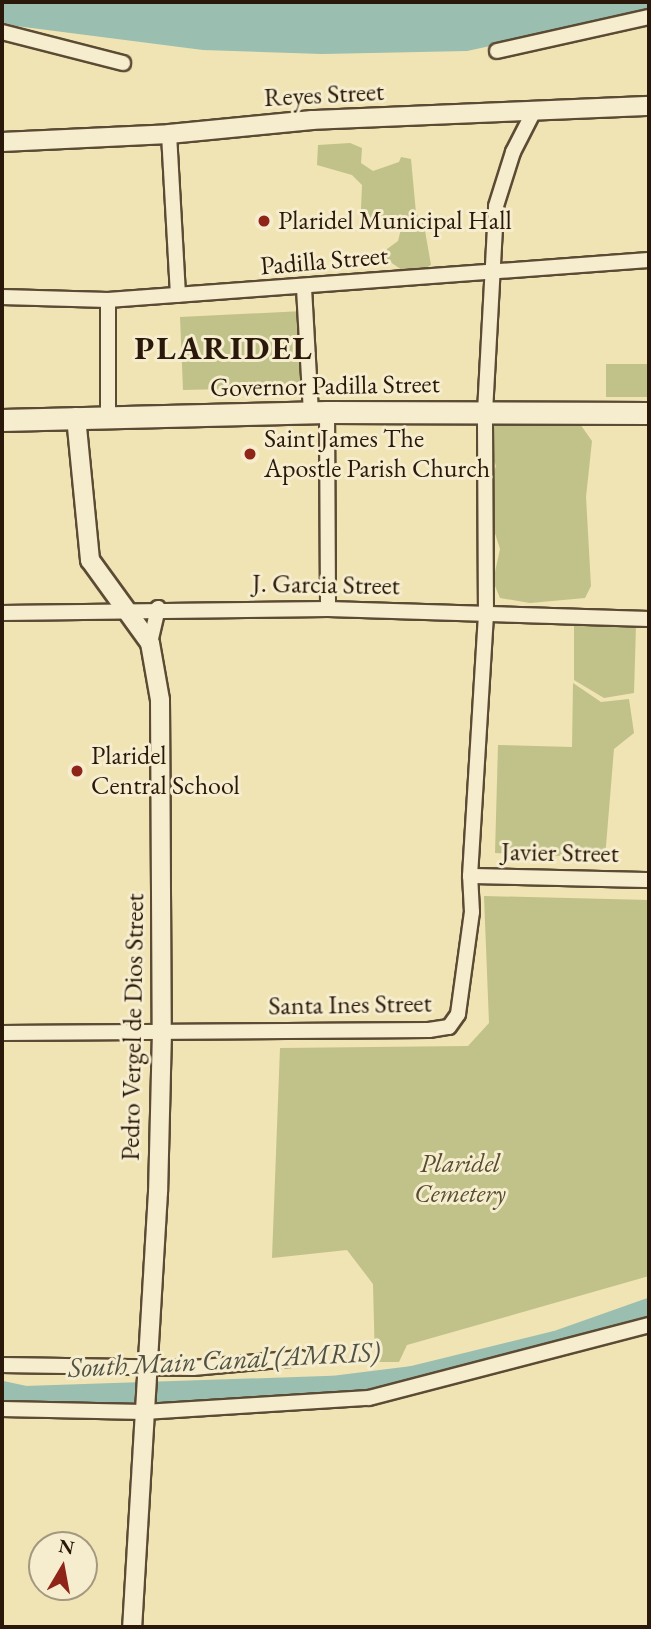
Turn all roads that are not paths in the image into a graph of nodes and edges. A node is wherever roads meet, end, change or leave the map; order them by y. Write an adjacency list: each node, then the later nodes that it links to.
1 (649, 17): 3 (street)
2 (2, 32): 4 (street)
3 (497, 51)
4 (123, 62)
5 (649, 106): 6 (street, Reyes Street)
6 (533, 113): 7 (street, Reyes Street); 10 (street, Santa Ines Street)
7 (169, 134): 8 (street, Reyes Street); 12 (street)
8 (2, 142)
9 (649, 260): 10 (street, Padilla Street)
10 (493, 271): 11 (street, Padilla Street); 16 (street, Santa Ines Street)
11 (304, 288): 12 (street, Padilla Street); 15 (street)
12 (178, 295): 14 (street, Padilla Street)
13 (2, 297): 14 (street, Padilla Street)
14 (107, 300): 18 (street)
15 (319, 412): 16 (main road, Governor Padilla Street); 18 (main road, Governor Padilla Street); 23 (street)
16 (485, 412): 17 (main road, Governor Padilla Street); 25 (street, Santa Ines Street)
17 (649, 413)
18 (108, 416): 19 (main road, Governor Padilla Street)
19 (76, 417): 20 (main road, Governor Padilla Street); 22 (street, Pedro Vergel de Dios Street)
20 (2, 419)
21 (158, 608): 22 (street, J. Garcia Street); 23 (street, J. Garcia Street); 27 (street, Pedro Vergel de Dios Street)
22 (127, 609): 24 (street, J. Garcia Street); 27 (street, Pedro Vergel de Dios Street)
23 (327, 609): 25 (street, J. Garcia Street)
24 (2, 613)
25 (486, 614): 26 (street, J. Garcia Street); 28 (street, Santa Ines Street)
26 (649, 619)
27 (150, 643): 30 (street, Pedro Vergel de Dios Street)
28 (470, 876): 29 (street, Javier Street); 30 (street, Santa Ines Street)
29 (649, 880)
30 (162, 1031): 31 (street, Santa Ines Street); 35 (street, Pedro Vergel de Dios Street)
31 (2, 1033)
32 (649, 1325): 37 (street)
33 (301, 1358): 35 (street)
34 (2, 1365): 35 (street)
35 (145, 1376): 37 (street, Pedro Vergel de Dios Street)
36 (2, 1409): 37 (street)
37 (144, 1410): 38 (street, Pedro Vergel de Dios Street)
38 (132, 1627)

